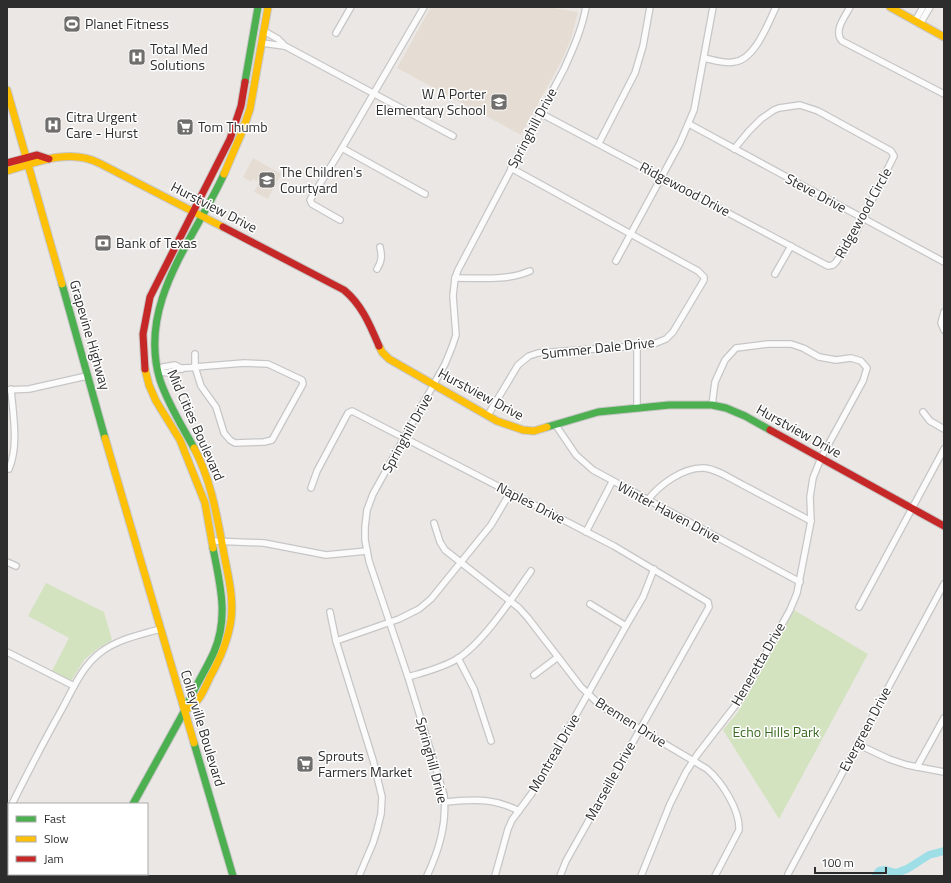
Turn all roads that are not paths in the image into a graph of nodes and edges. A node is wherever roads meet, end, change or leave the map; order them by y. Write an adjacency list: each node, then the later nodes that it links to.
1 (258, 7): 24 (main road, Mid Cities Boulevard)
2 (268, 7): 14 (main road, Mid Cities Boulevard)
3 (351, 7): 15 (street)
4 (424, 7): 21 (street)
5 (585, 7): 23 (street, Springhill Drive)
6 (650, 7): 28 (street)
7 (713, 7): 19 (street)
8 (776, 7): 19 (street)
9 (850, 7): 22 (street)
10 (890, 7): 13 (main road)
11 (923, 7): 13 (street)
12 (930, 7): 13 (street)
13 (918, 22): 16 (main road)
14 (264, 31): 17 (main road, Mid Cities Boulevard); 18 (street)
15 (336, 33)
16 (944, 37)
17 (262, 42): 18 (street); 26 (main road, Mid Cities Boulevard)
18 (285, 46): 21 (street)
19 (704, 58): 25 (street)
20 (7, 90): 31 (main road, Grapevine Highway)
21 (374, 93): 27 (street); 29 (street)
22 (944, 94)
23 (540, 113): 28 (street, Ridgewood Drive); 33 (street, Springhill Drive)
24 (236, 121): 26 (main road); 37 (main road, Mid Cities Boulevard)
25 (689, 124): 30 (street, Steve Drive); 35 (street)
26 (246, 125): 38 (main road, Mid Cities Boulevard)
27 (453, 136)
28 (598, 144): 35 (street, Ridgewood Drive)
29 (342, 148): 36 (street); 40 (street)
30 (734, 149): 39 (street, Steve Drive); 39 (street, Ridgewood Circle)
31 (27, 161): 32 (main road); 34 (main road); 37 (main road, Hurstview Drive); 60 (main road, Grapevine Highway)
32 (7, 163)
33 (511, 168): 41 (street); 52 (street, Springhill Drive)
34 (7, 171)
35 (662, 177): 41 (street); 42 (street, Ridgewood Drive)
36 (425, 194)
37 (194, 211): 38 (main road, Hurstview Drive); 49 (main road, Mid Cities Boulevard)
38 (203, 216): 51 (main road, Mid Cities Boulevard); 61 (main road, Hurstview Drive)
39 (863, 218): 45 (street, Steve Drive); 46 (street, Ridgewood Circle)
40 (340, 220)
41 (630, 234): 44 (street); 55 (street, Summer Dale Drive)
42 (791, 246): 46 (street, Ridgewood Drive); 50 (street)
43 (380, 247): 47 (street)
44 (616, 261)
45 (944, 262)
46 (830, 266)
47 (377, 269)
48 (530, 271): 52 (street)
49 (161, 274): 51 (main road); 59 (main road, Mid Cities Boulevard)
50 (775, 274)
51 (170, 278): 58 (main road, Mid Cities Boulevard)
52 (455, 278): 61 (street, Springhill Drive)
53 (944, 312): 54 (street)
54 (943, 328)
55 (637, 347): 64 (street); 66 (street, Summer Dale Drive)
56 (195, 354): 57 (street)
57 (195, 367): 57 (street); 58 (street)
58 (157, 371): 59 (main road); 83 (main road, Mid Cities Boulevard)
59 (146, 374): 82 (main road, Mid Cities Boulevard)
60 (87, 376): 62 (street); 92 (main road, Grapevine Highway)
61 (434, 384): 66 (main road, Hurstview Drive); 69 (street, Springhill Drive)
62 (9, 390): 72 (street)
63 (712, 405): 64 (main road, Hurstview Drive); 71 (main road, Hurstview Drive); 71 (street, Heneretta Drive)
64 (637, 408): 67 (main road, Hurstview Drive)
65 (923, 412): 68 (street)
66 (488, 416): 67 (main road, Hurstview Drive)
67 (555, 424): 73 (street, Winter Haven Drive)
68 (944, 429)
69 (404, 437): 74 (street, Naples Drive); 75 (street, Naples Drive); 84 (street, Springhill Drive)
70 (944, 448): 77 (street)
71 (821, 458): 77 (main road, Hurstview Drive); 78 (street, Heneretta Drive)
72 (9, 469)
73 (612, 482): 76 (street, Winter Haven Drive); 81 (street)
74 (311, 488)
75 (510, 493): 81 (street, Naples Drive); 86 (street)
76 (647, 501): 78 (street); 90 (street, Winter Haven Drive)
77 (913, 508): 80 (main road, Hurstview Drive); 96 (street)
78 (811, 521): 90 (street, Heneretta Drive)
79 (434, 523): 86 (street, Bremen Drive)
80 (944, 526)
81 (586, 532): 88 (street, Naples Drive)
82 (212, 541): 83 (street); 109 (main road, Mid Cities Boulevard)
83 (222, 541): 84 (street); 109 (main road, Mid Cities Boulevard)
84 (367, 551): 98 (street, Springhill Drive)
85 (7, 562): 87 (street)
86 (461, 563): 93 (street, Bremen Drive); 98 (street)
87 (16, 566)
88 (654, 569): 95 (street, Naples Drive); 99 (street, Montreal Drive)
89 (531, 571): 93 (street)
90 (800, 582): 114 (street, Heneretta Drive)
91 (944, 584): 113 (street, Evergreen Drive)
92 (148, 587): 100 (main road, Colleyville Boulevard)
93 (510, 601): 103 (street, Bremen Drive); 104 (street)
94 (590, 604): 99 (street)
95 (709, 604): 111 (street, Marseille Drive)
96 (859, 607)
97 (330, 612): 101 (street)
98 (390, 623): 101 (street); 106 (street, Springhill Drive)
99 (626, 626): 108 (street, Montreal Drive)
100 (160, 629): 107 (street); 109 (main road, Colleyville Boulevard)
101 (336, 641): 123 (street)
102 (7, 652): 107 (street)
103 (558, 657): 105 (street); 108 (street, Bremen Drive)
104 (458, 658): 106 (street); 112 (street)
105 (534, 675)
106 (408, 677): 117 (street, Springhill Drive)
107 (74, 686): 118 (street)
108 (588, 694): 111 (street, Bremen Drive); 120 (street, Montreal Drive)
109 (185, 710): 119 (main road); 122 (main road, Colleyville Boulevard)
110 (944, 718): 115 (street)
111 (640, 729): 114 (street, Bremen Drive); 126 (street, Marseille Drive)
112 (491, 741)
113 (857, 744): 115 (street); 121 (street, Evergreen Drive)
114 (693, 760): 127 (street, Heneretta Drive); 128 (street, Bremen Drive)
115 (917, 767): 116 (street)
116 (944, 772)
117 (444, 802): 120 (street); 124 (street, Springhill Drive)
118 (13, 803)
119 (134, 803)
120 (519, 811): 125 (street, Montreal Drive)
121 (788, 874)
122 (233, 876)
123 (359, 876)
124 (427, 876)
125 (495, 876)
126 (560, 876)
127 (641, 876)
128 (715, 876)

